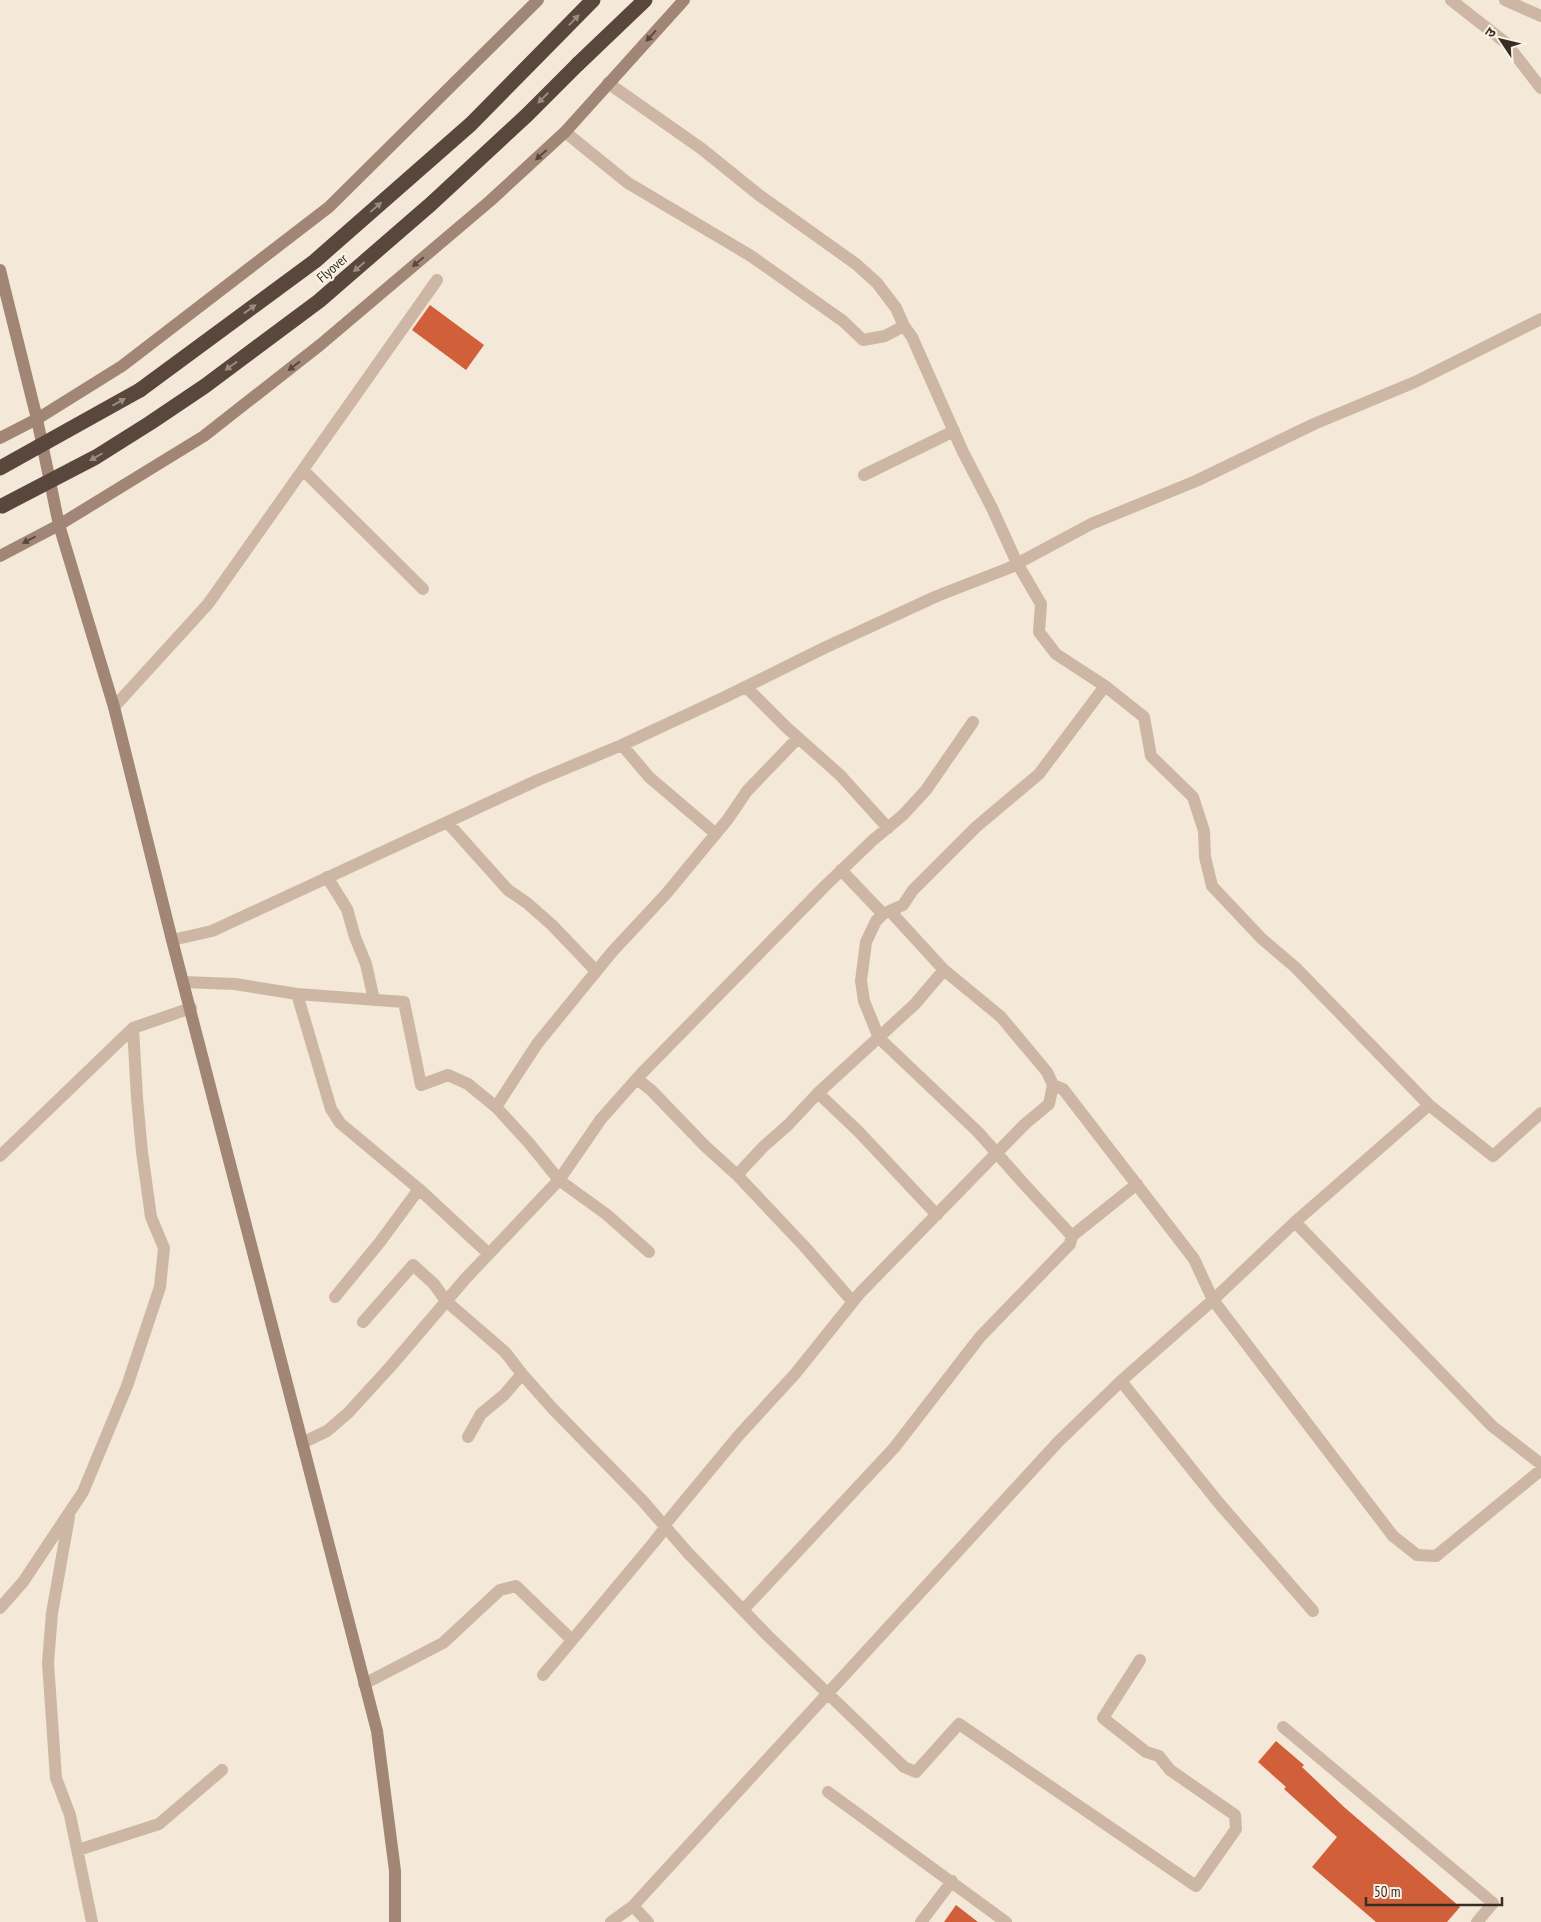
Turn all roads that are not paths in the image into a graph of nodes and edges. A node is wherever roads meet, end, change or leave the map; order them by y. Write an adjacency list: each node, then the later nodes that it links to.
1 (538, 0): 15 (street)
2 (593, 0): 18 (highway, Flyover, one-way to 2, bridge)
3 (645, 0): 21 (highway, Flyover, one-way to 21, bridge)
4 (684, 0): 8 (street, one-way to 8)
5 (1451, 0): 9 (street)
6 (1505, 0): 7 (street)
7 (1541, 16)
8 (608, 83): 10 (street); 14 (street)
9 (1541, 88)
10 (565, 132): 14 (street); 22 (street, one-way to 22)
11 (0, 270): 15 (street)
12 (437, 280): 19 (street)
13 (1541, 319): 24 (street)
14 (904, 326): 16 (street)
15 (37, 419): 17 (street); 22 (street)
16 (954, 431): 20 (street); 24 (street)
17 (0, 438)
18 (0, 468)
19 (303, 470): 25 (street); 28 (street)
20 (864, 475)
21 (0, 508)
22 (59, 525): 23 (street, one-way to 23); 28 (street)
23 (0, 556)
24 (1017, 564): 26 (street); 27 (street)
25 (423, 589)
26 (1105, 686): 37 (street); 50 (street)
27 (746, 687): 30 (street); 31 (street)
28 (114, 707): 38 (street)
29 (973, 722): 33 (street)
30 (798, 738): 33 (street); 34 (street)
31 (622, 745): 32 (street); 34 (street)
32 (447, 822): 36 (street); 40 (street)
33 (888, 828): 35 (street)
34 (716, 834): 40 (street)
35 (841, 870): 37 (street); 47 (street)
36 (328, 877): 38 (street); 43 (street)
37 (886, 913): 39 (street); 46 (street)
38 (172, 940): 41 (street)
39 (944, 970): 46 (street); 48 (street)
40 (596, 971): 51 (street)
41 (183, 982): 42 (street); 44 (street)
42 (297, 994): 43 (street); 58 (street)
43 (374, 1000): 51 (street)
44 (191, 1008): 45 (street); 72 (street)
45 (133, 1028): 54 (street); 75 (street)
46 (878, 1038): 49 (street); 53 (street)
47 (637, 1079): 55 (street); 56 (street)
48 (1053, 1085): 53 (street); 57 (street)
49 (818, 1093): 55 (street); 59 (street)
50 (1429, 1105): 52 (street); 60 (street)
51 (496, 1107): 56 (street)
52 (1541, 1113)
53 (996, 1154): 59 (street); 61 (street)
54 (0, 1156)
55 (737, 1175): 67 (street)
56 (559, 1180): 62 (street); 63 (street)
57 (1138, 1184): 61 (street); 65 (street)
58 (419, 1189): 63 (street); 64 (street)
59 (937, 1215): 67 (street)
60 (1295, 1222): 65 (street); 73 (street)
61 (1072, 1236): 78 (street)
62 (649, 1252)
63 (489, 1254): 66 (street)
64 (335, 1297)
65 (1213, 1300): 70 (street); 74 (street)
66 (446, 1301): 68 (street); 69 (street); 72 (street)
67 (853, 1302): 76 (street)
68 (363, 1322)
69 (522, 1374): 71 (street); 76 (street)
70 (1122, 1381): 79 (street); 84 (street)
71 (468, 1437)
72 (302, 1443): 83 (street)
73 (1541, 1464)
74 (1541, 1470)
75 (70, 1512): 77 (street); 88 (street)
76 (665, 1528): 78 (street); 80 (street)
77 (0, 1608)
78 (743, 1610): 84 (street)
79 (1313, 1611)
80 (572, 1640): 82 (street); 83 (street)
81 (1140, 1660): 84 (street)
82 (543, 1675)
83 (364, 1684): 92 (street)
84 (828, 1695): 90 (street)
85 (1283, 1727): 97 (street)
86 (222, 1770): 88 (street)
87 (828, 1792): 89 (street)
88 (78, 1850): 91 (street)
89 (952, 1881): 95 (street); 96 (street)
90 (633, 1906): 93 (street); 94 (street)
91 (92, 1922)
92 (395, 1922)
93 (611, 1922)
94 (648, 1922)
95 (921, 1922)
96 (1006, 1922)
97 (1477, 1922)

